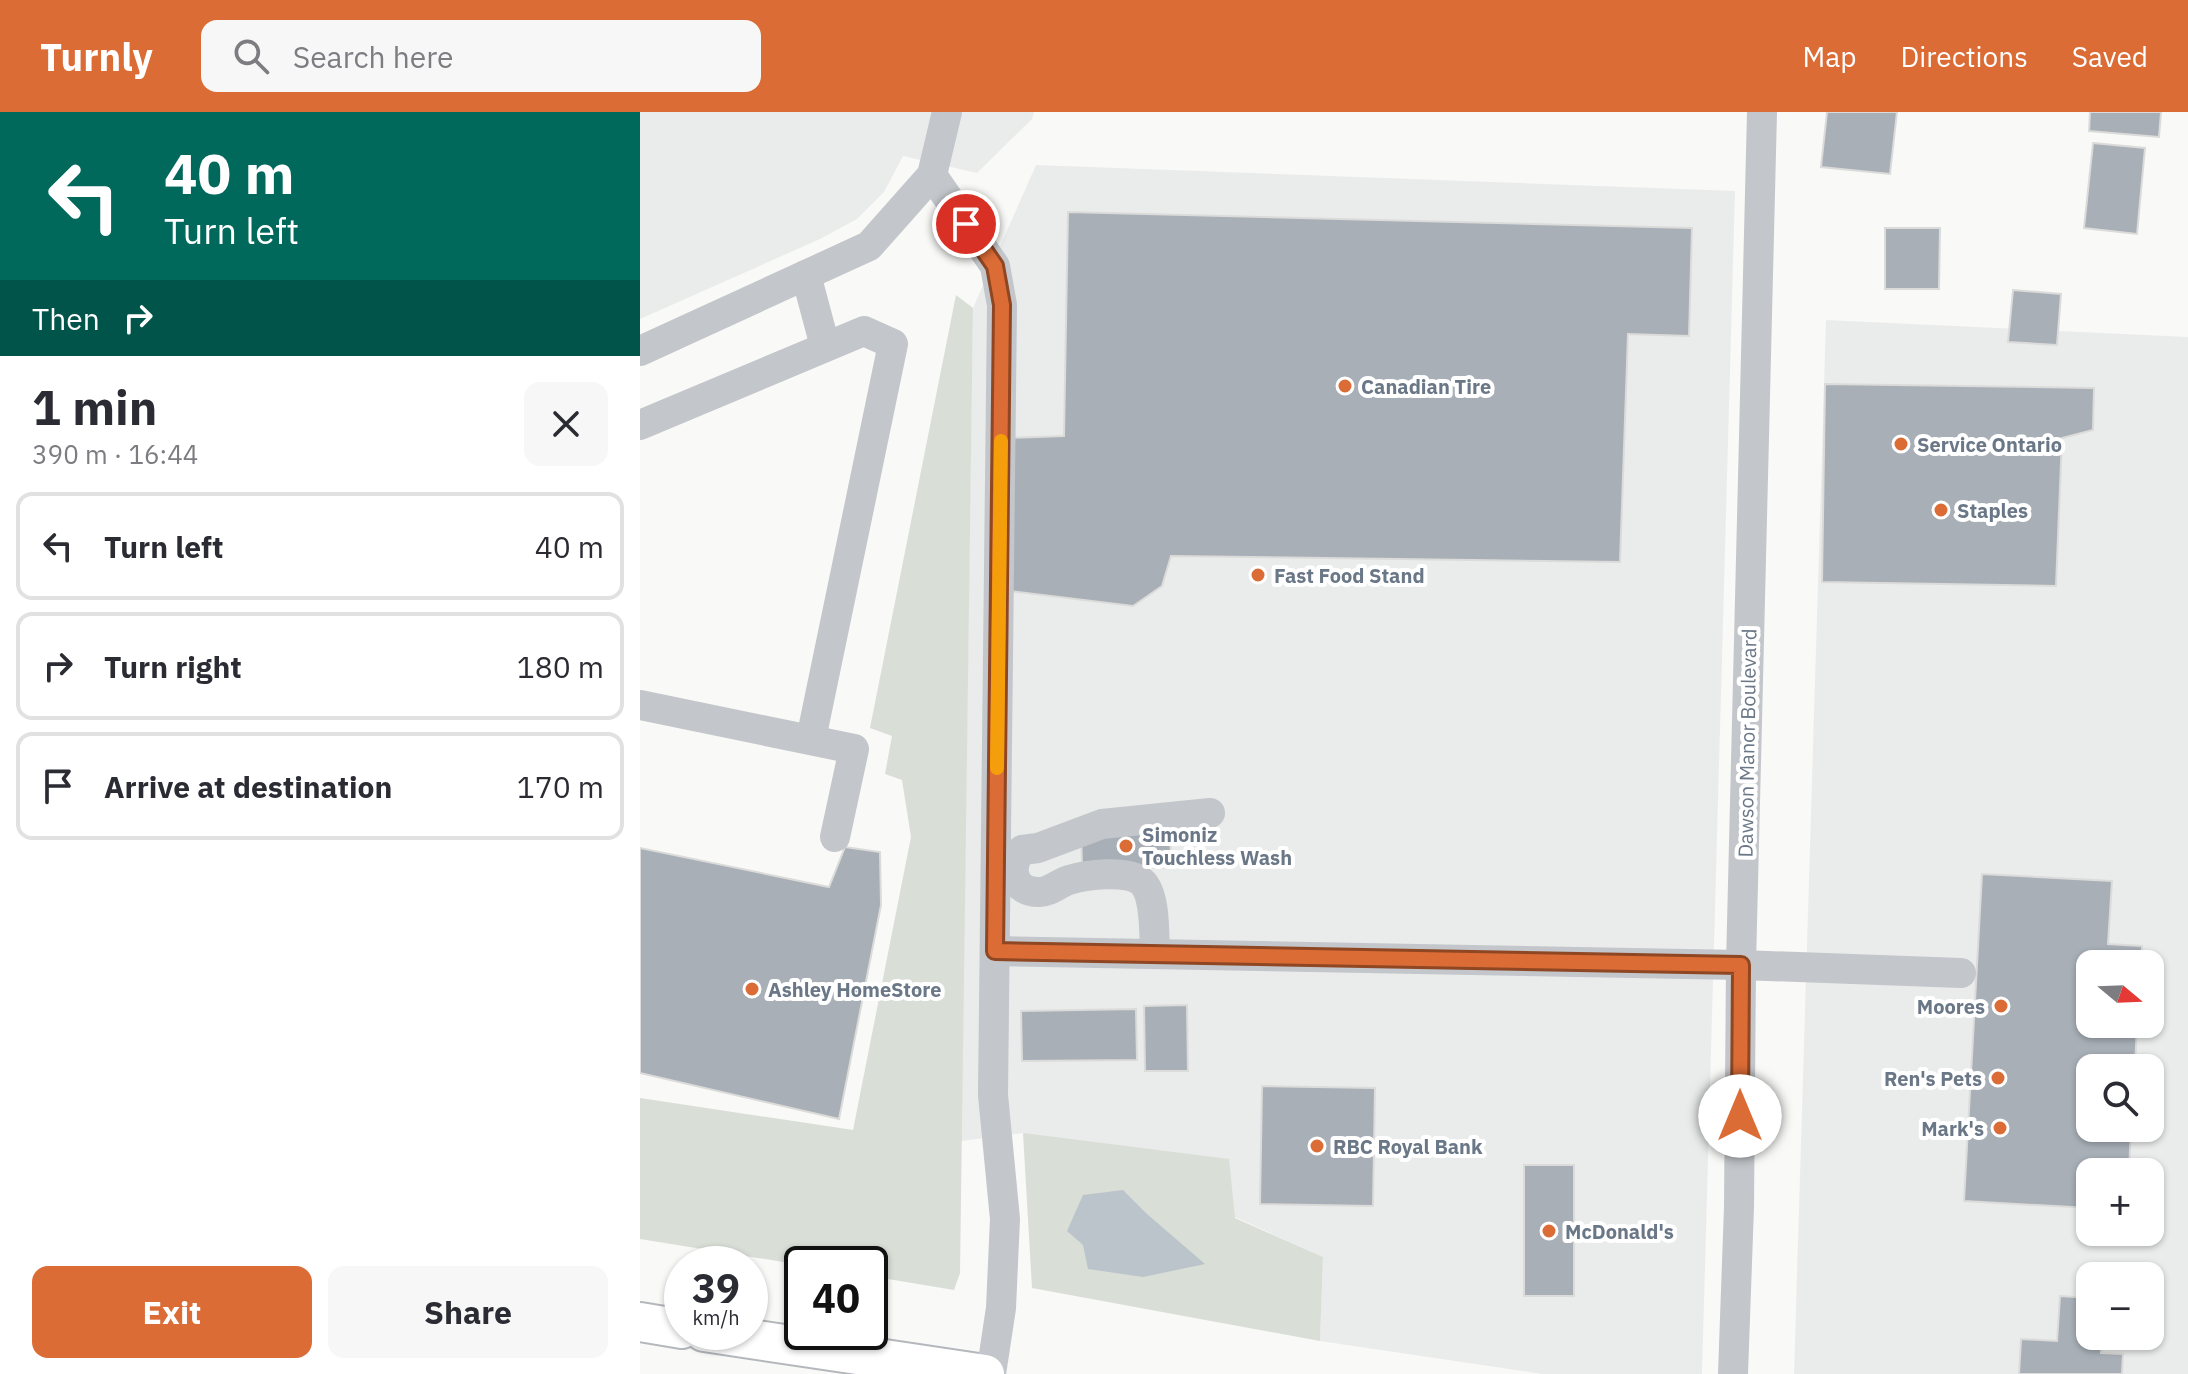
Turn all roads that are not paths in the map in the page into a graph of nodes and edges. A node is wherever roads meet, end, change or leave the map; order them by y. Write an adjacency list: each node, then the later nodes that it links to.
1 (947, 112): 3 (street)
2 (1762, 112): 14 (street, Dawson Manor Boulevard)
3 (932, 175): 4 (street); 12 (street)
4 (806, 275): 5 (street); 6 (street)
5 (825, 346): 7 (street); 9 (street)
6 (640, 351)
7 (640, 425)
8 (640, 705): 9 (street)
9 (811, 739): 11 (street)
10 (1210, 813): 13 (street)
11 (835, 837)
12 (995, 951): 13 (street); 19 (street)
13 (1155, 954): 14 (street)
14 (1741, 965): 15 (street); 20 (street, Dawson Manor Boulevard)
15 (1961, 973)
16 (640, 1322): 17 (main road)
17 (664, 1326)
18 (768, 1341): 19 (main road)
19 (988, 1374)
20 (1733, 1374)

